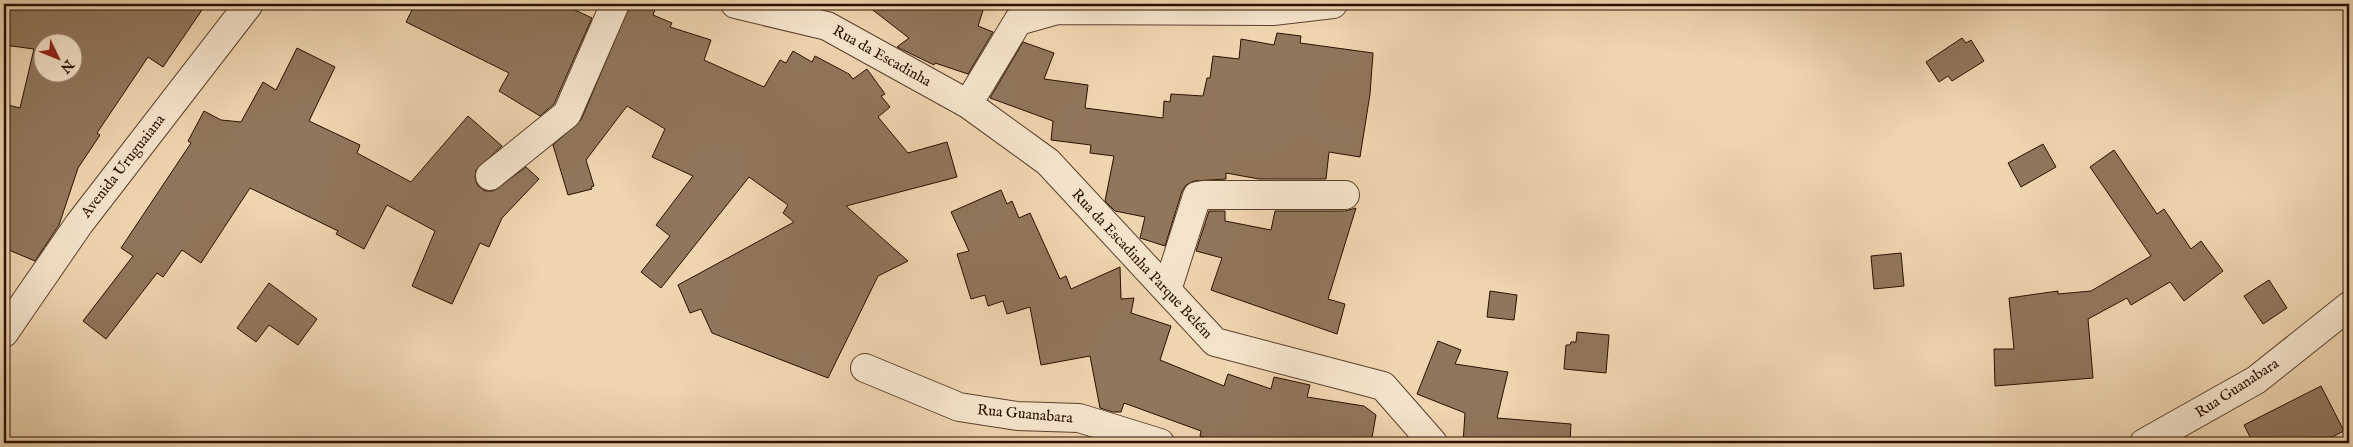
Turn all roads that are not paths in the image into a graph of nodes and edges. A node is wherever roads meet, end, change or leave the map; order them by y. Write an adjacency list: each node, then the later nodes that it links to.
1 (249, 4): 11 (street, Avenida Uruguaiana)
2 (615, 4): 7 (street)
3 (734, 4): 6 (street, Rua da Escadinha)
4 (1333, 4): 5 (street)
5 (1144, 7): 6 (street)
6 (968, 104): 9 (street, Rua da Escadinha Parque Belém)
7 (490, 176)
8 (1345, 195): 9 (street)
9 (1167, 290): 14 (street, Rua da Escadinha Parque Belém)
10 (2349, 306): 15 (street, Rua Guanabara)
11 (4, 333)
12 (865, 368): 13 (street, Rua Guanabara)
13 (1160, 443)
14 (1433, 443)
15 (2144, 443)

